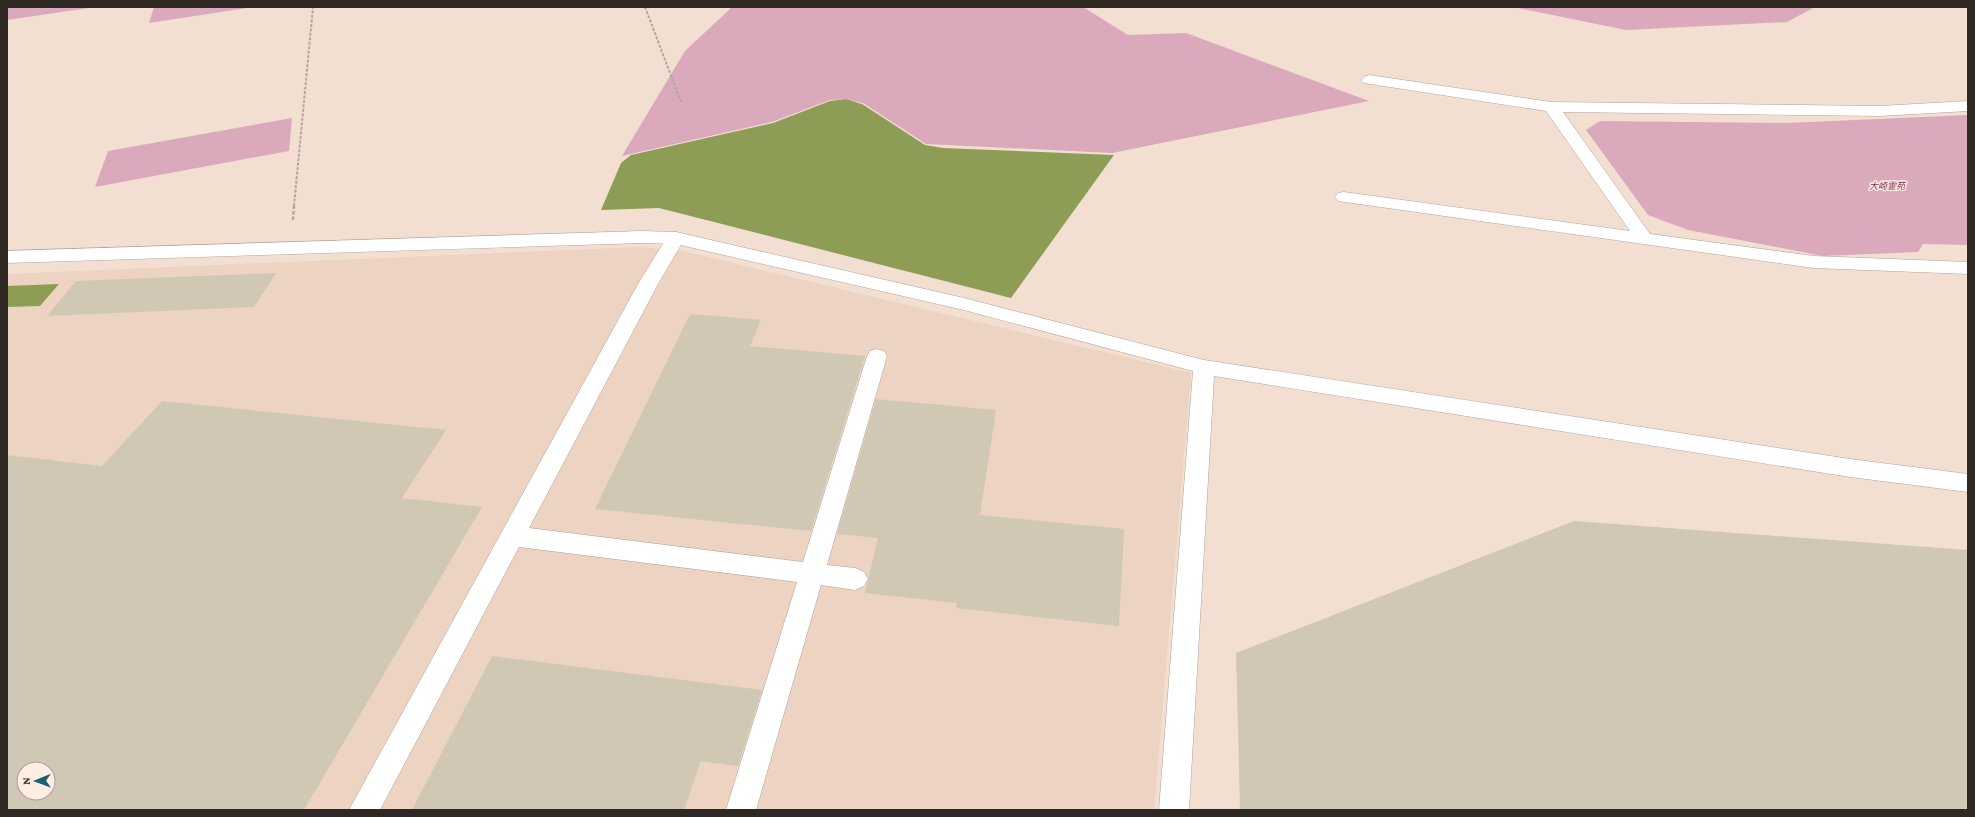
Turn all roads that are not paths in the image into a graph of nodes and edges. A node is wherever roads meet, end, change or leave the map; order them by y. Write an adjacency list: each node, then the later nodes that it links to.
1 (1369, 80): 3 (street)
2 (1968, 106): 3 (street)
3 (1551, 107): 6 (street)
4 (1344, 197): 6 (street)
5 (676, 238): 7 (street); 10 (street); 12 (street)
6 (1644, 238): 8 (street)
7 (7, 257)
8 (1968, 268)
9 (877, 356): 13 (street)
10 (1204, 367): 11 (street); 17 (street)
11 (1968, 483)
12 (512, 536): 13 (street); 15 (street)
13 (811, 574): 14 (street); 16 (street)
14 (855, 579)
15 (364, 810)
16 (741, 810)
17 (1174, 810)

